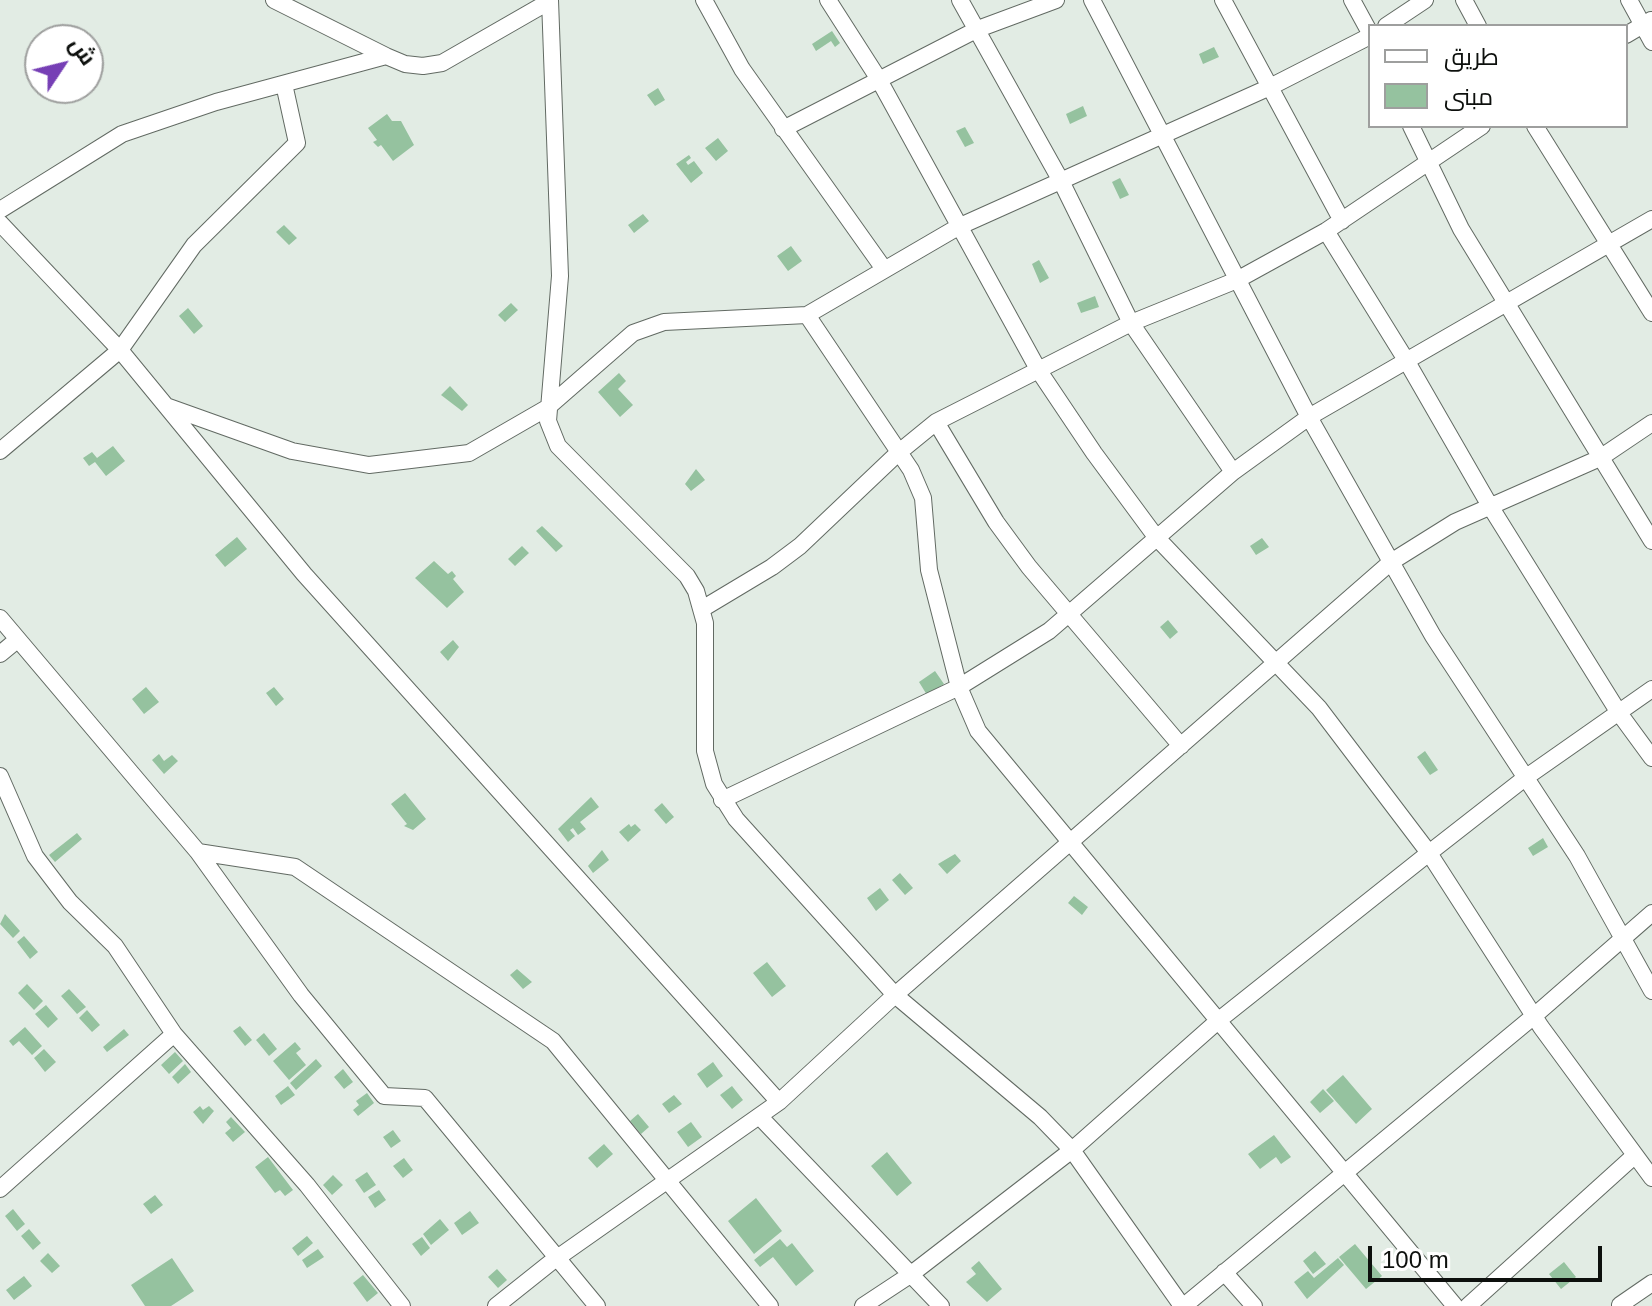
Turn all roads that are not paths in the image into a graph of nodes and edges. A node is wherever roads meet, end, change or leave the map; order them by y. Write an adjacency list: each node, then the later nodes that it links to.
1 (274, 0): 21 (street)
2 (704, 0): 28 (street)
3 (828, 0): 22 (street)
4 (960, 0): 16 (street)
5 (1056, 0): 16 (street)
6 (1092, 0): 29 (street)
7 (1223, 0): 24 (street)
8 (1352, 0): 17 (street)
9 (1425, 0): 14 (street)
10 (1464, 0): 15 (street)
11 (1629, 0): 13 (street)
12 (550, 1): 21 (street); 49 (street)
13 (1648, 21): 18 (street); 20 (street)
14 (1389, 24)
15 (1477, 24)
16 (978, 29): 22 (street); 31 (street)
17 (1368, 31)
18 (1628, 34)
19 (1368, 36): 24 (street)
20 (1652, 42)
21 (386, 56): 23 (street)
22 (878, 78): 28 (street); 36 (street)
23 (284, 84): 32 (street); 45 (street)
24 (1270, 87): 29 (street); 34 (street)
25 (1412, 128): 30 (street)
26 (1479, 128): 30 (street)
27 (1536, 128): 38 (street)
28 (783, 129): 39 (street)
29 (1164, 135): 31 (street); 40 (street)
30 (1428, 164): 34 (street); 41 (street)
31 (1061, 181): 36 (street); 44 (street)
32 (0, 210)
33 (1652, 219): 38 (street)
34 (1342, 221): 37 (street)
35 (0, 223): 45 (street)
36 (958, 227): 39 (street); 47 (street)
37 (1326, 231): 40 (street); 46 (street)
38 (1609, 247): 41 (street); 42 (street)
39 (884, 269): 43 (street)
40 (1237, 280): 44 (street); 50 (street)
41 (1507, 305): 46 (street); 55 (street)
42 (1652, 313)
43 (807, 315): 49 (street); 54 (street)
44 (1131, 323): 47 (street); 56 (street)
45 (120, 350): 48 (street); 53 (street)
46 (1406, 360): 50 (street); 57 (street)
47 (1039, 371): 51 (street); 58 (street)
48 (166, 406): 49 (street); 85 (street)
49 (547, 408): 61 (street)
50 (1309, 417): 56 (street); 60 (street)
51 (936, 422): 54 (street); 62 (street)
52 (1652, 423): 55 (street)
53 (0, 451)
54 (898, 453): 61 (street); 67 (street)
55 (1600, 458): 57 (street); 59 (street)
56 (1233, 472): 58 (street)
57 (1490, 506): 60 (street); 69 (street)
58 (1156, 537): 62 (street); 66 (street)
59 (1652, 541)
60 (1391, 562): 66 (street); 73 (street)
61 (702, 609): 74 (street)
62 (1068, 615): 67 (street); 70 (street)
63 (0, 618): 64 (street)
64 (17, 640): 65 (street); 76 (street)
65 (0, 654)
66 (1278, 663): 70 (street); 77 (street)
67 (959, 687): 74 (street); 75 (street)
68 (1652, 689): 69 (street)
69 (1619, 713): 71 (street); 73 (street)
70 (1181, 746): 75 (street)
71 (1652, 758)
72 (0, 776): 84 (street)
73 (1525, 778): 77 (street); 79 (street)
74 (722, 800): 81 (street)
75 (1070, 843): 81 (street); 83 (street)
76 (198, 852): 91 (street); 93 (street)
77 (1429, 853): 82 (street); 83 (street)
78 (1652, 913): 79 (street)
79 (1621, 938): 80 (street); 82 (street)
80 (1652, 991)
81 (895, 995): 85 (street); 87 (street)
82 (1534, 1016): 88 (street); 89 (street)
83 (1219, 1020): 87 (street); 89 (street)
84 (174, 1034): 92 (street); 98 (street)
85 (779, 1102): 86 (street)
86 (760, 1117): 91 (street); 95 (street)
87 (1072, 1150): 95 (street); 104 (street)
88 (1634, 1156): 90 (street); 107 (street)
89 (1345, 1171): 94 (street); 106 (street)
90 (1652, 1178)
91 (668, 1181): 93 (street); 101 (street)
92 (0, 1189)
93 (559, 1257): 99 (street); 100 (street)
94 (1224, 1272): 104 (street); 105 (street)
95 (910, 1275): 102 (street); 103 (street)
96 (1652, 1283): 97 (street)
97 (1620, 1305)
98 (402, 1306)
99 (496, 1306)
100 (597, 1306)
101 (770, 1306)
102 (863, 1306)
103 (941, 1306)
104 (1183, 1306)
105 (1254, 1306)
106 (1455, 1306)
107 (1468, 1306)

